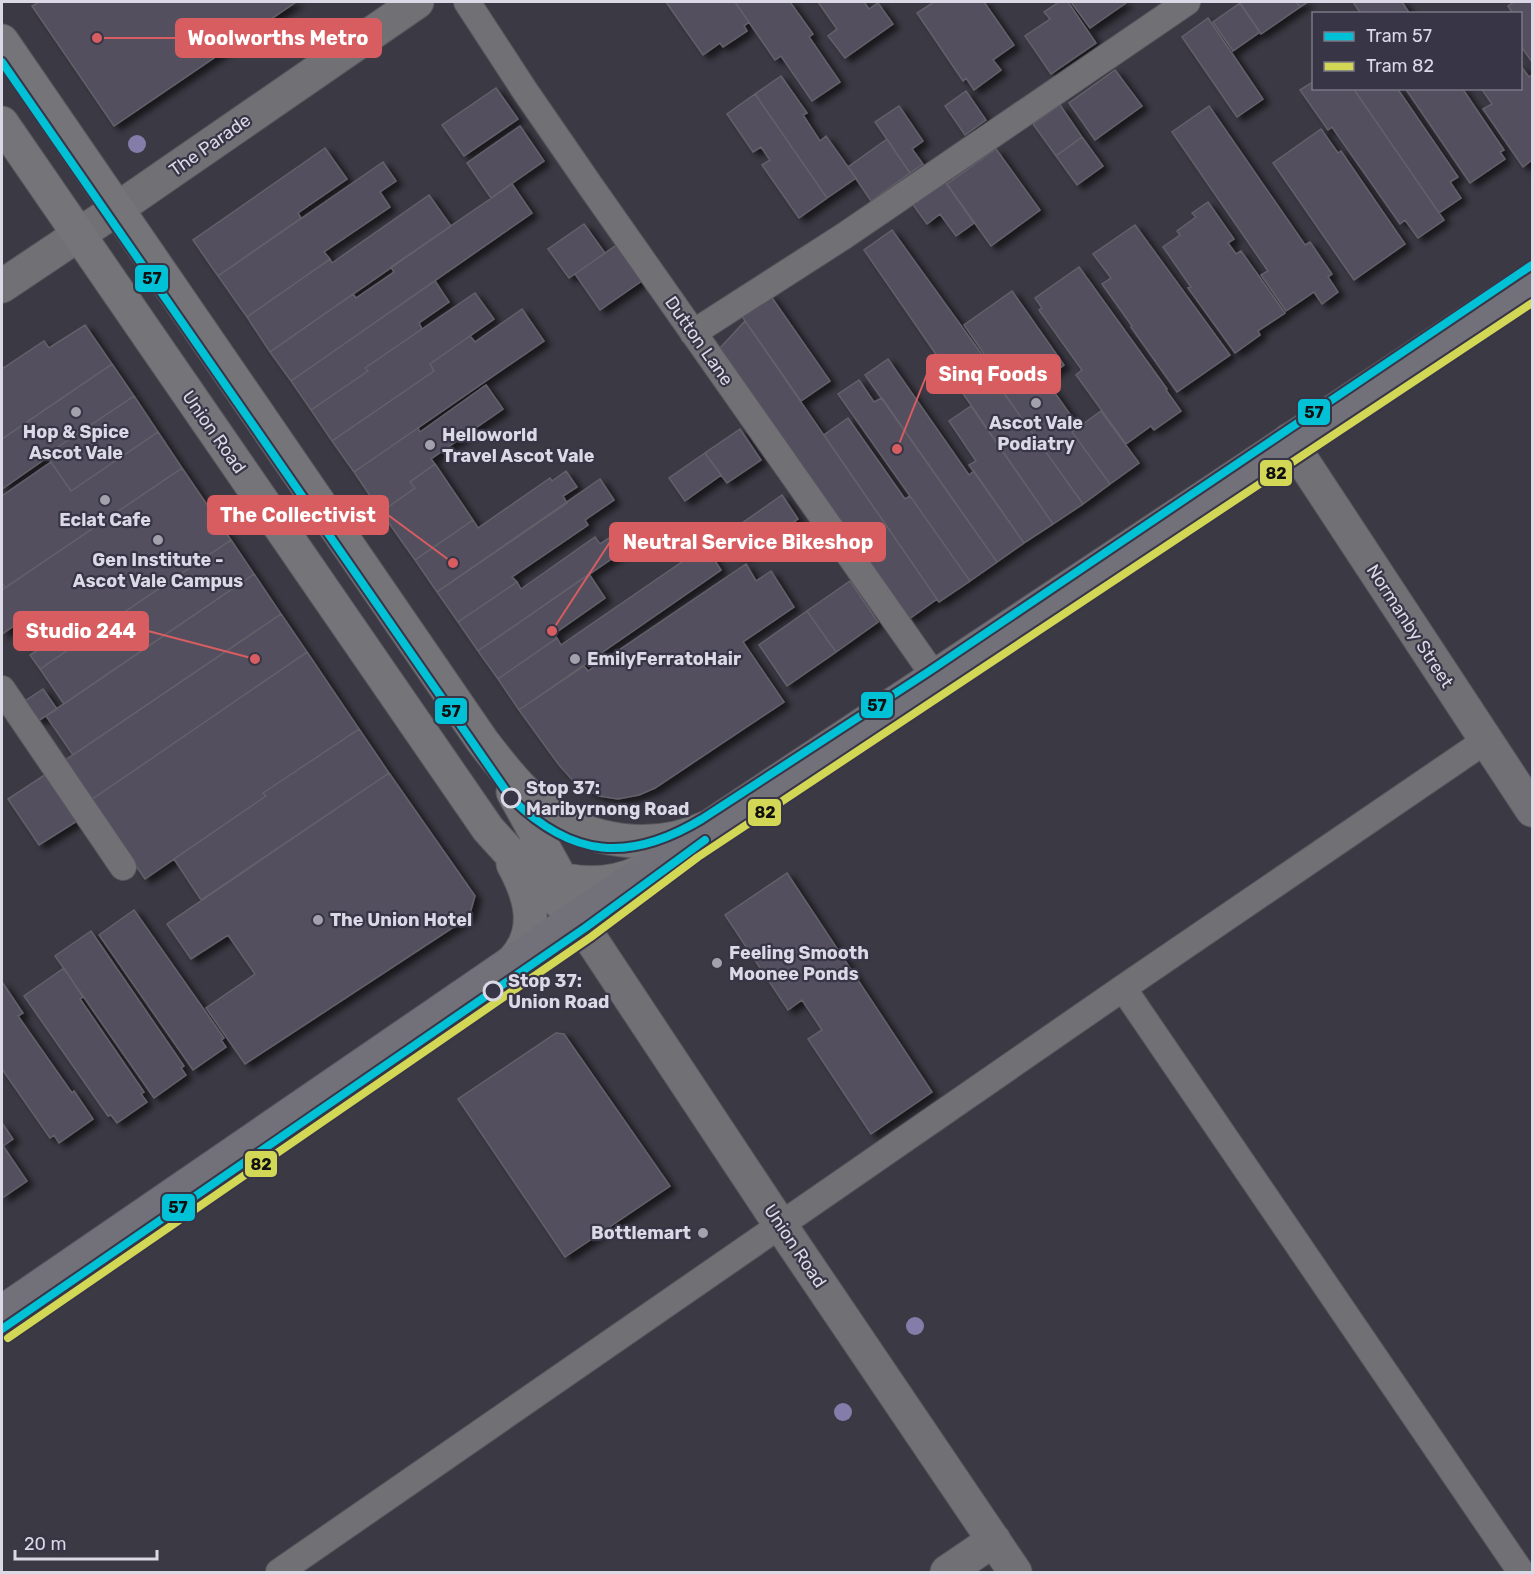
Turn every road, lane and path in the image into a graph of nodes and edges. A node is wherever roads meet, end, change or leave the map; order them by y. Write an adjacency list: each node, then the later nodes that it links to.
1 (417, 2): 6 (street, The Parade)
2 (467, 2): 10 (lane, Dutton Lane)
3 (1187, 2): 10 (lane)
4 (2, 41): 6 (street, Union Road)
5 (2, 123): 7 (street, Union Road)
6 (117, 209): 7 (street, The Parade); 15 (street, Union Road)
7 (77, 234): 9 (street, The Parade); 18 (street, Union Road)
8 (1533, 279): 11 (main road)
9 (2, 286)
10 (693, 333): 12 (lane, Dutton Lane)
11 (1289, 440): 12 (main road); 14 (street, Normanby Street)
12 (936, 677): 17 (main road)
13 (2, 689): 19 (lane)
14 (1485, 741): 16 (street, Normanby Street); 24 (lane)
15 (483, 742): 17 (street, Union Road); 21 (street, Union Road)
16 (1533, 810)
17 (716, 822): 20 (main road)
18 (496, 839): 21 (street); 22 (street, Union Road); 23 (street, Union Road)
19 (123, 867)
20 (650, 868): 21 (street); 22 (main road)
21 (560, 880): 22 (street, Union Road)
22 (577, 918): 23 (main road); 25 (street, Union Road)
23 (512, 962): 26 (main road)
24 (1123, 988): 25 (lane); 31 (lane)
25 (781, 1226): 27 (street, Union Road); 28 (lane)
26 (2, 1312)
27 (994, 1540): 29 (street); 30 (street, Union Road)
28 (279, 1572)
29 (947, 1572)
30 (1015, 1572)
31 (1521, 1572)

